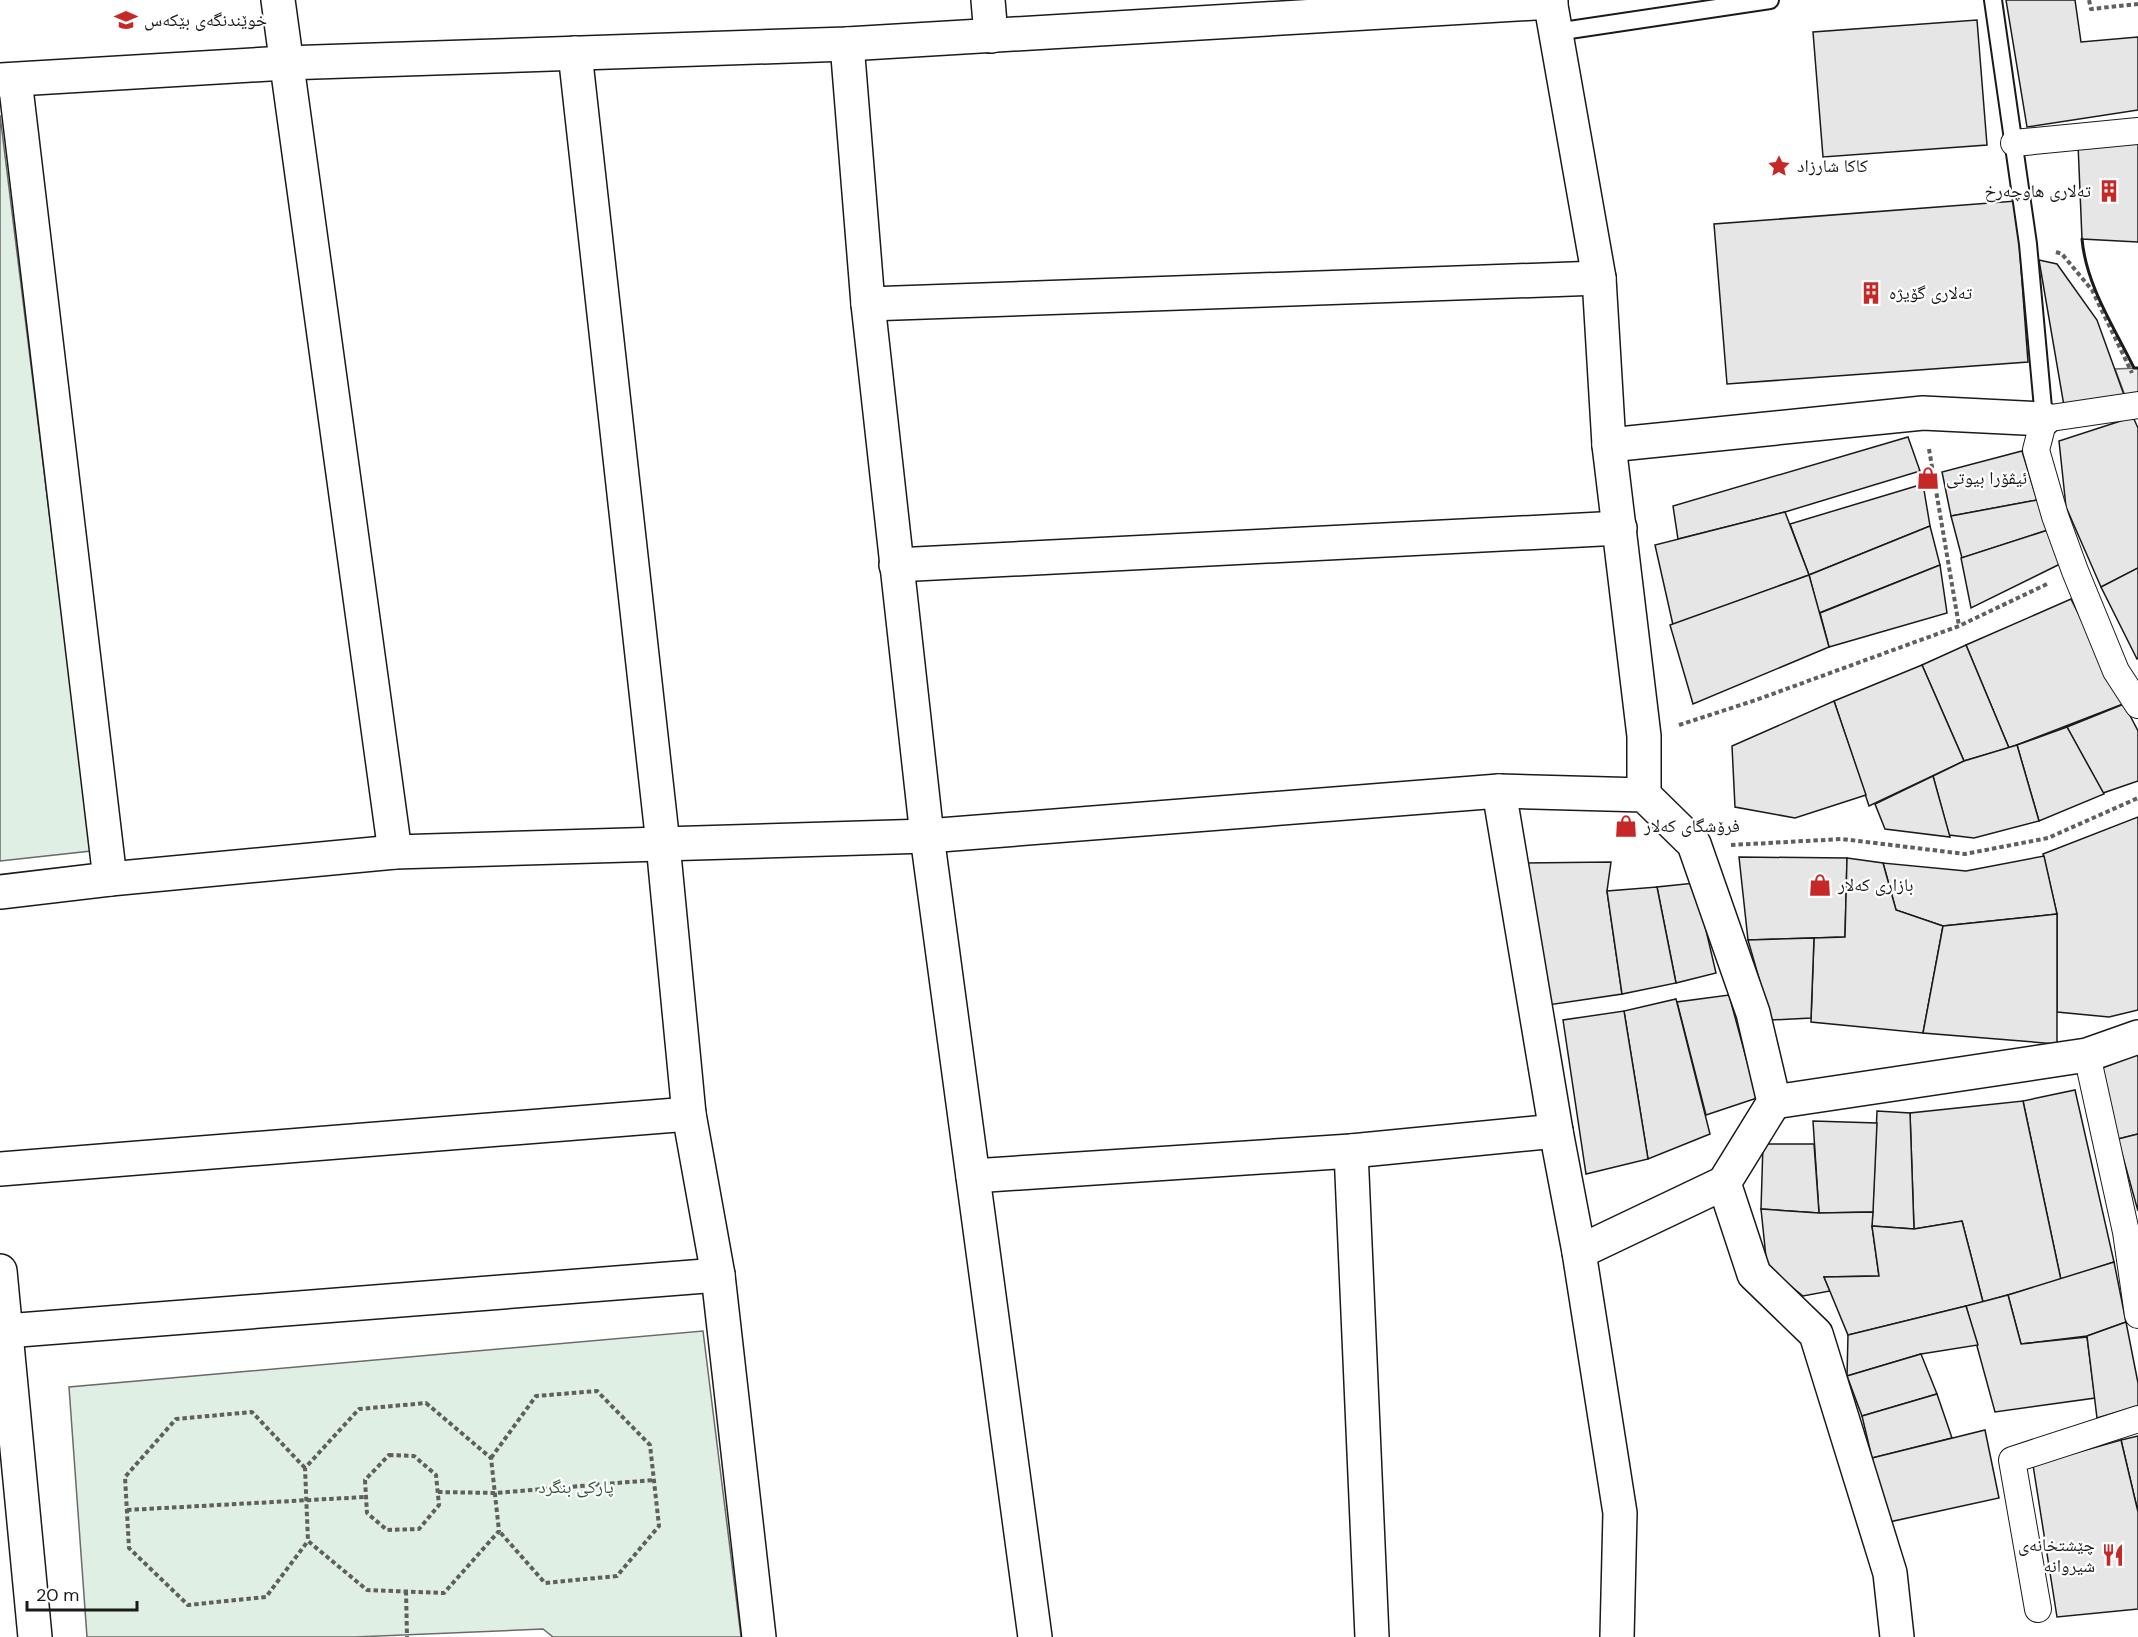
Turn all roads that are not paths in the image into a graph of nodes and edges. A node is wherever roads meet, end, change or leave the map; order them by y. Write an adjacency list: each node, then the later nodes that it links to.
1 (278, 0): 9 (street)
2 (988, 0): 6 (street)
3 (1770, 0): 5 (lane)
4 (1993, 0): 12 (lane)
5 (1552, 11): 6 (street); 13 (street)
6 (991, 36): 7 (street)
7 (848, 44): 8 (street); 14 (street)
8 (575, 53): 9 (street); 24 (street)
9 (285, 63): 10 (street); 25 (street)
10 (8, 80): 26 (street)
11 (2138, 131): 12 (street)
12 (2014, 143): 16 (lane)
13 (1599, 278): 14 (street); 17 (street)
14 (868, 304): 19 (street)
15 (2138, 405): 16 (street)
16 (2044, 419): 17 (street); 20 (street)
17 (1609, 445): 18 (street)
18 (1620, 528): 19 (street); 22 (street)
19 (896, 564): 23 (street)
20 (2138, 705)
21 (1499, 791): 22 (street); 23 (street); 32 (street)
22 (1644, 795): 30 (street)
23 (927, 836): 24 (street); 35 (street)
24 (663, 844): 25 (street); 31 (street)
25 (395, 852): 26 (street)
26 (110, 879): 27 (street)
27 (0, 892)
28 (2138, 1037): 29 (street)
29 (2087, 1054): 30 (street); 40 (street)
30 (1774, 1102): 36 (street)
31 (689, 1114): 34 (street); 39 (street)
32 (1556, 1131): 33 (street); 37 (street)
33 (1351, 1150): 35 (street); 47 (street)
34 (0, 1169)
35 (973, 1176): 46 (street)
36 (1724, 1183): 37 (street); 49 (street)
37 (1579, 1252): 48 (street)
38 (0, 1270): 41 (street)
39 (718, 1275): 41 (street); 45 (street)
40 (2138, 1315)
41 (6, 1331): 44 (street)
42 (2138, 1419): 43 (street)
43 (2038, 1608)
44 (35, 1637)
45 (759, 1637)
46 (1035, 1637)
47 (1372, 1637)
48 (1617, 1637)
49 (1897, 1637)

